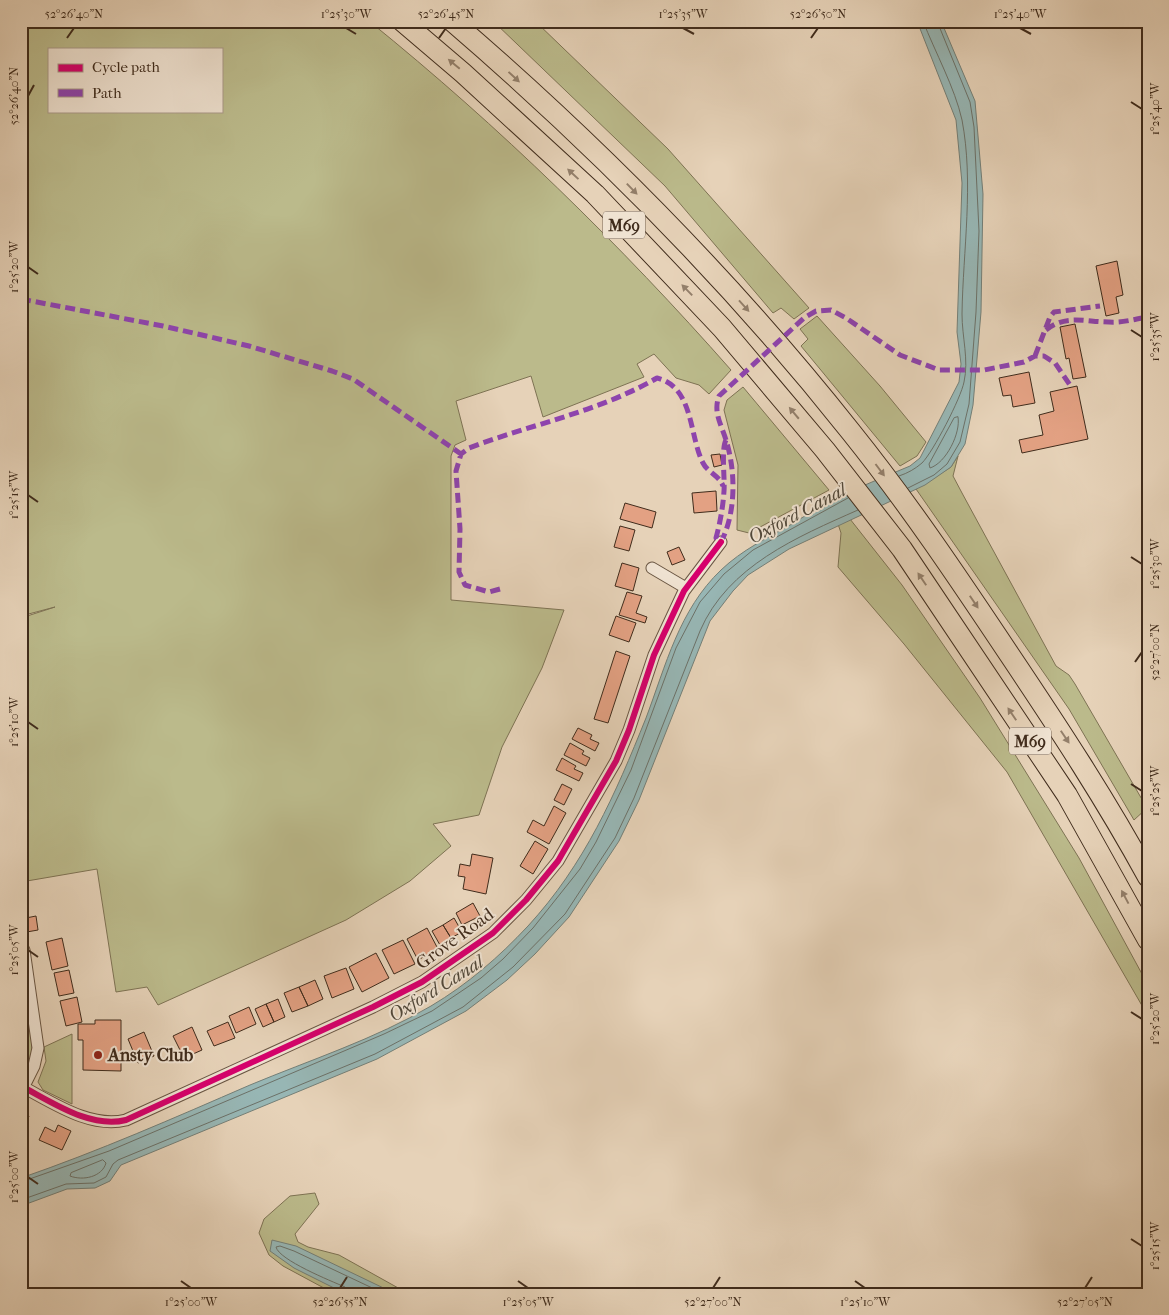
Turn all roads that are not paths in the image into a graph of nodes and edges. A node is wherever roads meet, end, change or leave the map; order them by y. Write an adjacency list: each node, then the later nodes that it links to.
1 (402, 21): 7 (highway, M69, one-way to 1)
2 (452, 21): 6 (highway, M69, one-way to 6)
3 (721, 542): 5 (street, Grove Road)
4 (652, 568): 5 (street)
5 (686, 588): 9 (street, Grove Road)
6 (1148, 876)
7 (1148, 940)
8 (24, 950): 9 (street)
9 (22, 1087)

